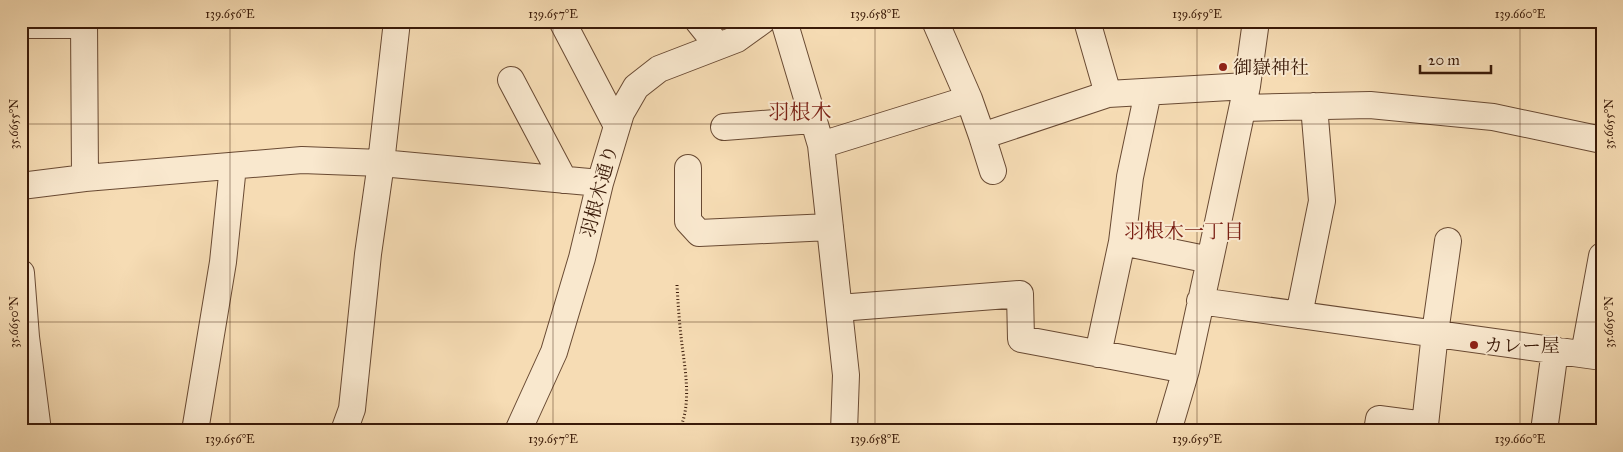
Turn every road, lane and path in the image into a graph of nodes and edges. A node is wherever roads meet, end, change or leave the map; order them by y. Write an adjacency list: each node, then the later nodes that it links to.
1 (397, 21): 24 (street)
2 (562, 21): 19 (street)
3 (698, 21): 11 (street)
4 (762, 21): 11 (street, 羽根木通り)
5 (784, 21): 18 (street)
6 (1087, 21): 14 (street)
7 (1256, 21): 15 (street)
8 (83, 23): 10 (street); 28 (street)
9 (942, 24): 16 (street)
10 (21, 25)
11 (718, 46): 19 (street, 羽根木通り)
12 (511, 80): 29 (street)
13 (1148, 92): 14 (street); 15 (street); 34 (street)
14 (1108, 94): 21 (street)
15 (1245, 97): 17 (street); 36 (street)
16 (969, 99): 21 (street); 23 (street)
17 (1314, 106): 22 (street); 41 (street)
18 (814, 120): 20 (street); 23 (street)
19 (617, 126): 30 (street, 羽根木通り)
20 (724, 127)
21 (982, 136): 27 (street)
22 (1602, 140)
23 (821, 145): 32 (street)
24 (382, 163): 25 (street); 29 (street); 50 (street)
25 (233, 166): 28 (street); 49 (street)
26 (688, 168): 32 (street)
27 (993, 171)
28 (84, 178): 31 (street)
29 (564, 180): 30 (street)
30 (600, 183): 51 (street, 羽根木通り)
31 (21, 186)
32 (830, 227): 40 (street)
33 (1448, 241): 42 (street)
34 (1122, 242): 36 (street); 45 (street)
35 (1602, 256): 46 (street)
36 (1210, 260): 39 (street)
37 (21, 273): 43 (street)
38 (677, 285): 52 (path)
39 (1200, 301): 41 (street); 47 (street)
40 (839, 308): 45 (street); 53 (street)
41 (1299, 315): 42 (street)
42 (1435, 333): 44 (street); 55 (street)
43 (24, 337): 48 (street)
44 (1555, 350): 46 (street); 56 (street)
45 (1098, 354): 47 (street)
46 (1593, 355)
47 (1186, 370): 54 (street)
48 (38, 431)
49 (195, 431)
50 (344, 431)
51 (518, 431)
52 (679, 431)
53 (844, 431)
54 (1168, 431)
55 (1377, 431)
56 (1544, 431)

